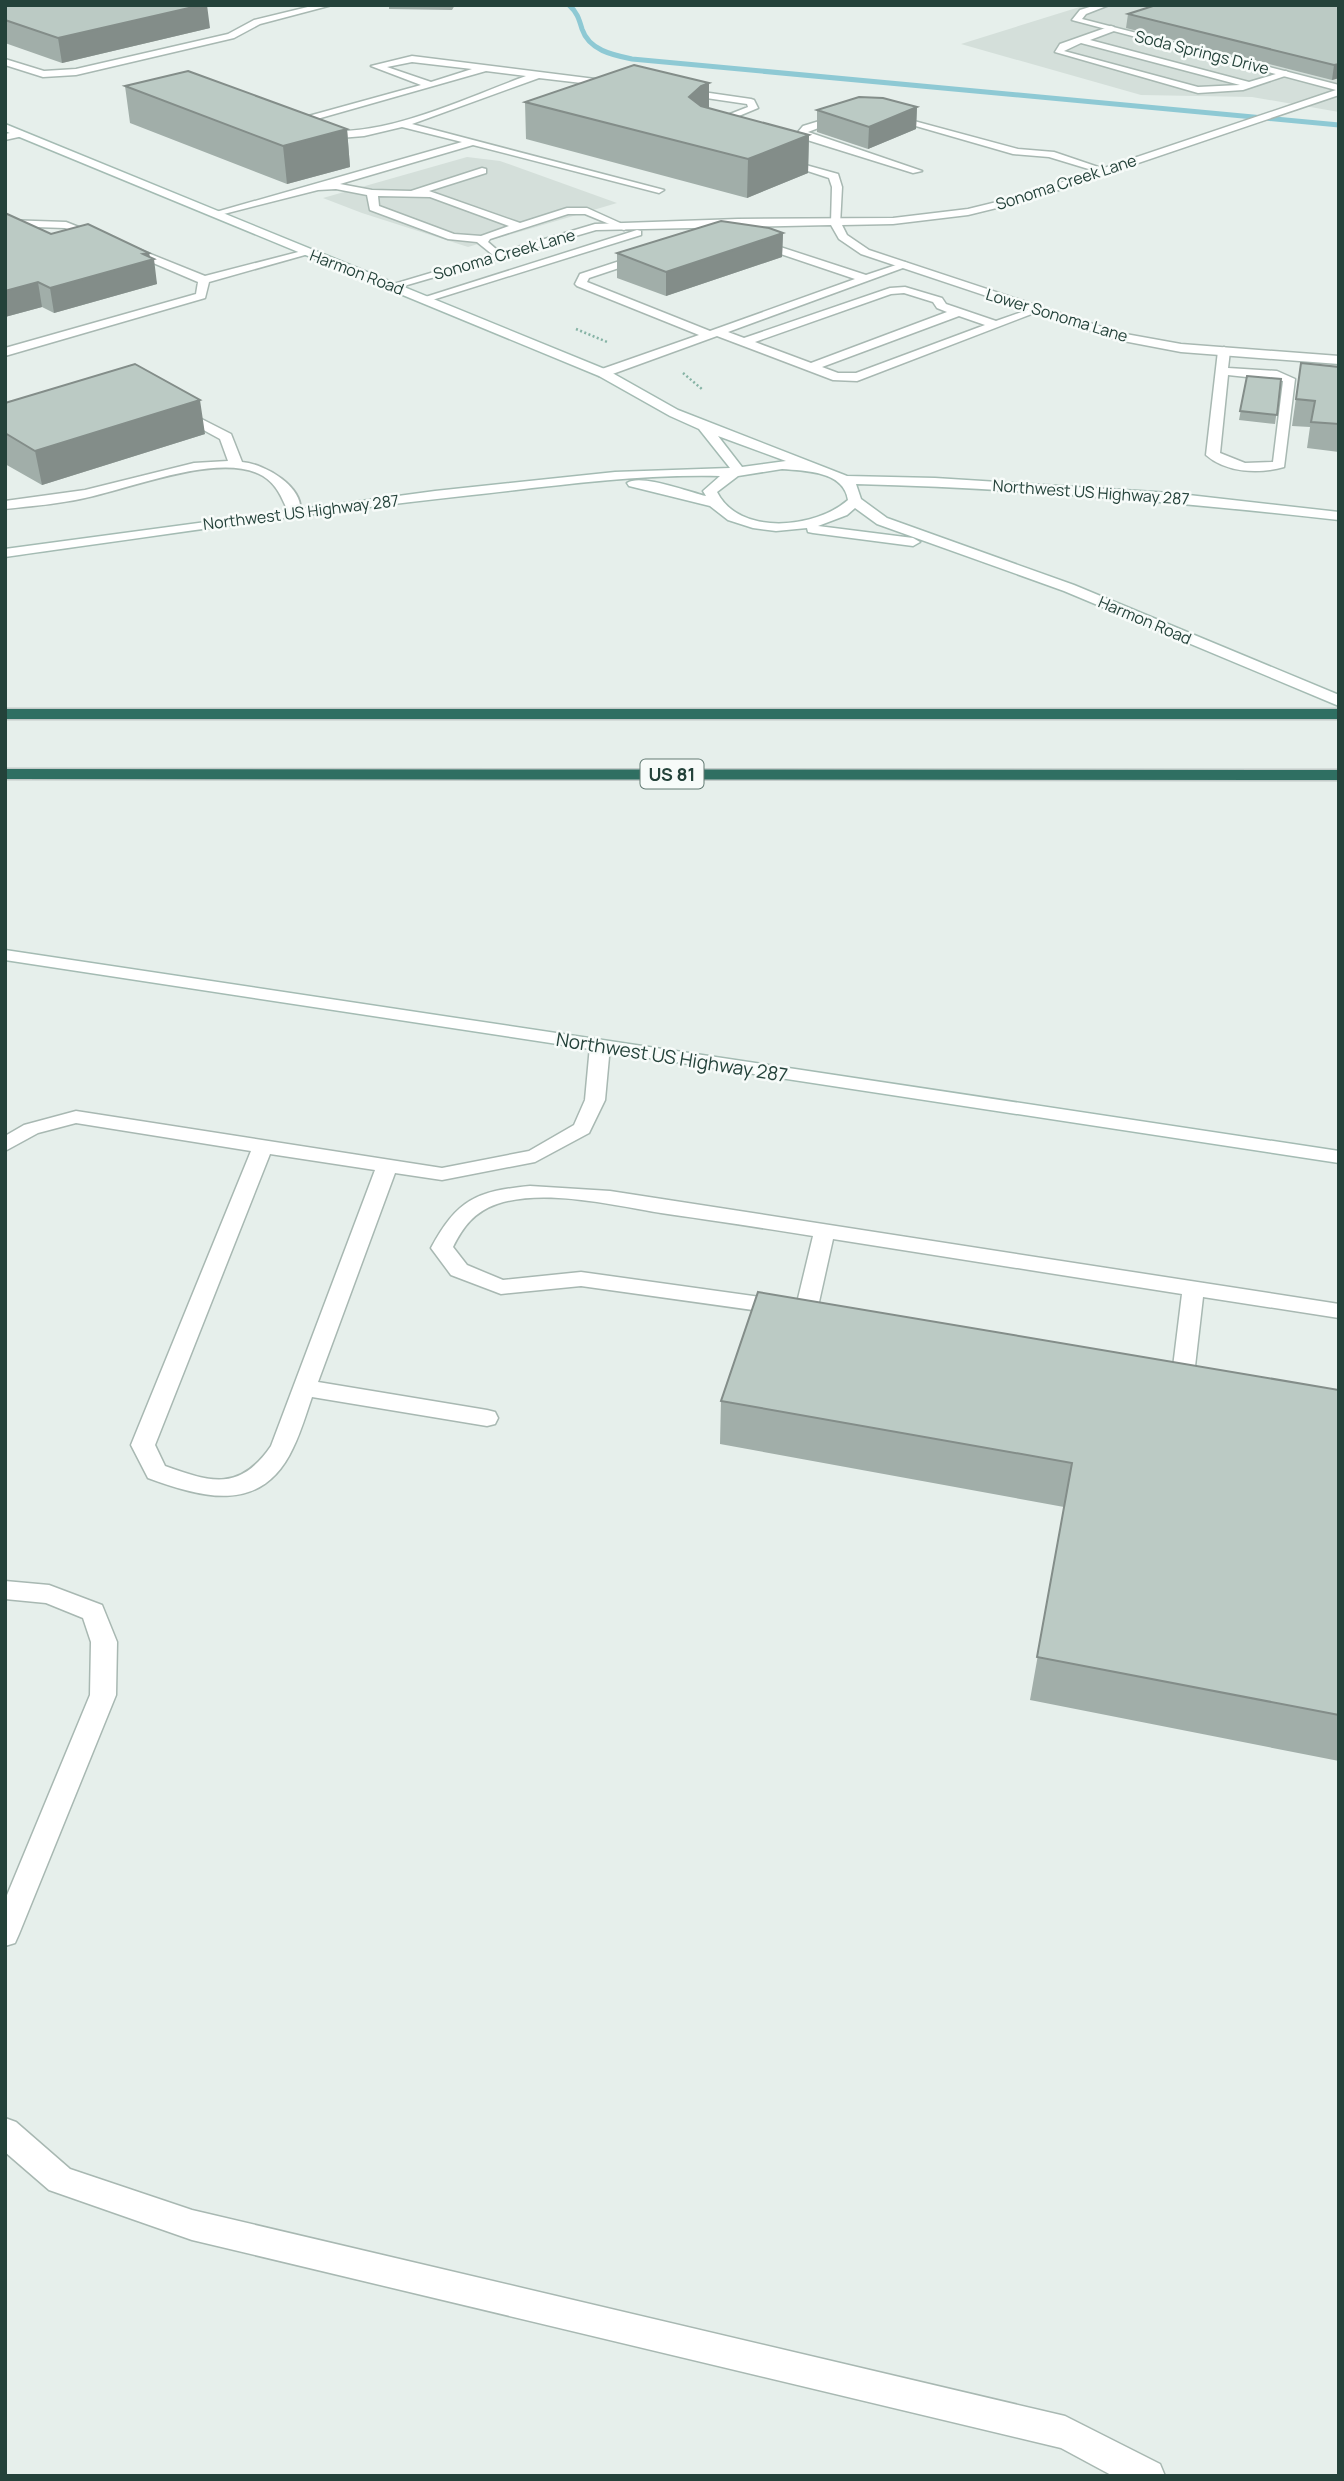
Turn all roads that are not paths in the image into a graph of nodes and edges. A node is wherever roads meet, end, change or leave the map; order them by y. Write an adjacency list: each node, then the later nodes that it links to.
1 (328, 5): 5 (main road)
2 (1105, 5): 3 (main road, Soda Springs Drive)
3 (1111, 29): 4 (main road); 7 (main road, Soda Springs Drive)
4 (1082, 40): 10 (main road); 10 (main road)
5 (5, 62)
6 (486, 68): 8 (main road); 9 (main road); 9 (main road)
7 (1286, 74): 10 (main road); 12 (main road, Soda Springs Drive)
8 (538, 75): 11 (main road); 16 (main road)
9 (431, 85): 16 (main road)
10 (1252, 85)
11 (630, 86)
12 (1339, 90): 25 (main road, Sonoma Creek Lane)
13 (670, 91): 19 (main road)
14 (858, 113): 24 (main road)
15 (882, 114): 25 (main road)
16 (402, 124): 21 (main road)
17 (5, 128): 18 (main road, Harmon Road)
18 (20, 134): 20 (main road); 31 (main road, Harmon Road)
19 (696, 134)
20 (5, 137)
21 (473, 142): 26 (main road); 27 (main road)
22 (771, 156): 36 (main road)
23 (482, 171): 29 (main road)
24 (917, 171)
25 (1105, 171): 36 (main road, Sonoma Creek Lane)
26 (318, 187): 28 (main road); 31 (main road)
27 (659, 190)
28 (372, 193): 29 (main road); 32 (main road)
29 (410, 193): 38 (main road)
30 (405, 209): 32 (main road)
31 (220, 214): 46 (main road, Harmon Road)
32 (389, 214): 35 (main road)
33 (429, 218): 35 (main road)
34 (5, 223): 43 (main road)
35 (412, 223): 41 (main road)
36 (836, 223): 39 (main road, Sonoma Creek Lane); 49 (main road, Lower Sonoma Lane)
37 (450, 225): 41 (main road)
38 (519, 226): 40 (main road); 42 (main road)
39 (658, 226): 40 (main road, Sonoma Creek Lane); 53 (main road, Sonoma Creek Lane)
40 (624, 227): 48 (main road, Sonoma Creek Lane)
41 (432, 230): 42 (main road)
42 (484, 239): 48 (main road)
43 (106, 240)
44 (740, 240): 50 (main road)
45 (118, 245): 51 (main road)
46 (306, 253): 51 (main road); 52 (main road, Harmon Road)
47 (656, 253): 57 (main road)
48 (498, 256): 52 (main road, Sonoma Creek Lane)
49 (905, 265): 50 (main road); 54 (main road, Lower Sonoma Lane)
50 (866, 279): 57 (main road)
51 (204, 281): 60 (main road)
52 (393, 286): 53 (main road, Harmon Road)
53 (425, 299): 64 (main road, Harmon Road)
54 (1036, 310): 56 (main road); 59 (main road, Lower Sonoma Lane)
55 (958, 312): 56 (main road); 58 (main road); 62 (main road)
56 (997, 325): 62 (main road)
57 (714, 333): 58 (main road); 64 (main road)
58 (745, 342): 62 (main road)
59 (1224, 351): 61 (main road, Lower Sonoma Lane); 63 (main road)
60 (5, 352)
61 (1339, 360)
62 (811, 367)
63 (1222, 371): 63 (main road)
64 (603, 373): 66 (main road, Harmon Road)
65 (170, 406): 67 (main road)
66 (704, 426): 68 (main road, Harmon Road); 69 (main road, Harmon Road)
67 (236, 464): 74 (main road); 75 (main road)
68 (737, 472): 69 (main road, Northwest US Highway 287); 70 (main road, Northwest US Highway 287); 73 (main road)
69 (826, 472): 71 (main road)
70 (597, 478): 73 (main road, Northwest US Highway 287); 75 (main road, Northwest US Highway 287)
71 (843, 480): 72 (main road); 76 (main road, Northwest US Highway 287)
72 (855, 501): 77 (main road); 78 (main road, Harmon Road)
73 (712, 502): 77 (main road, Northwest US Highway 287)
74 (5, 505)
75 (295, 512): 79 (main road, Northwest US Highway 287)
76 (1339, 516)
77 (765, 525): 78 (main road, Harmon Road)
78 (949, 548): 80 (main road, Harmon Road)
79 (5, 553)
80 (1339, 701)
81 (5, 714): 82 (highway)
82 (1339, 714)
83 (5, 774): 84 (highway, US 81)
84 (1339, 775)
85 (5, 955): 86 (main road, Northwest US Highway 287)
86 (600, 1046): 89 (main road, Northwest US Highway 287); 91 (main road)
87 (5, 1145): 88 (main road)
88 (263, 1146): 90 (main road); 101 (main road)
89 (1339, 1157)
90 (387, 1166): 91 (main road); 101 (main road)
91 (481, 1167): 92 (main road)
92 (498, 1198): 93 (main road); 95 (main road)
93 (825, 1231): 94 (main road); 95 (main road)
94 (1193, 1288): 96 (main road); 99 (main road)
95 (806, 1311): 97 (main road)
96 (1339, 1311)
97 (833, 1316)
98 (1157, 1371): 99 (main road)
99 (1184, 1375): 100 (main road)
100 (1209, 1380)
101 (304, 1388): 102 (main road)
102 (487, 1418)
103 (5, 1590): 104 (main road)
104 (5, 1934)
105 (5, 2132): 106 (main road)
106 (1148, 2476)

